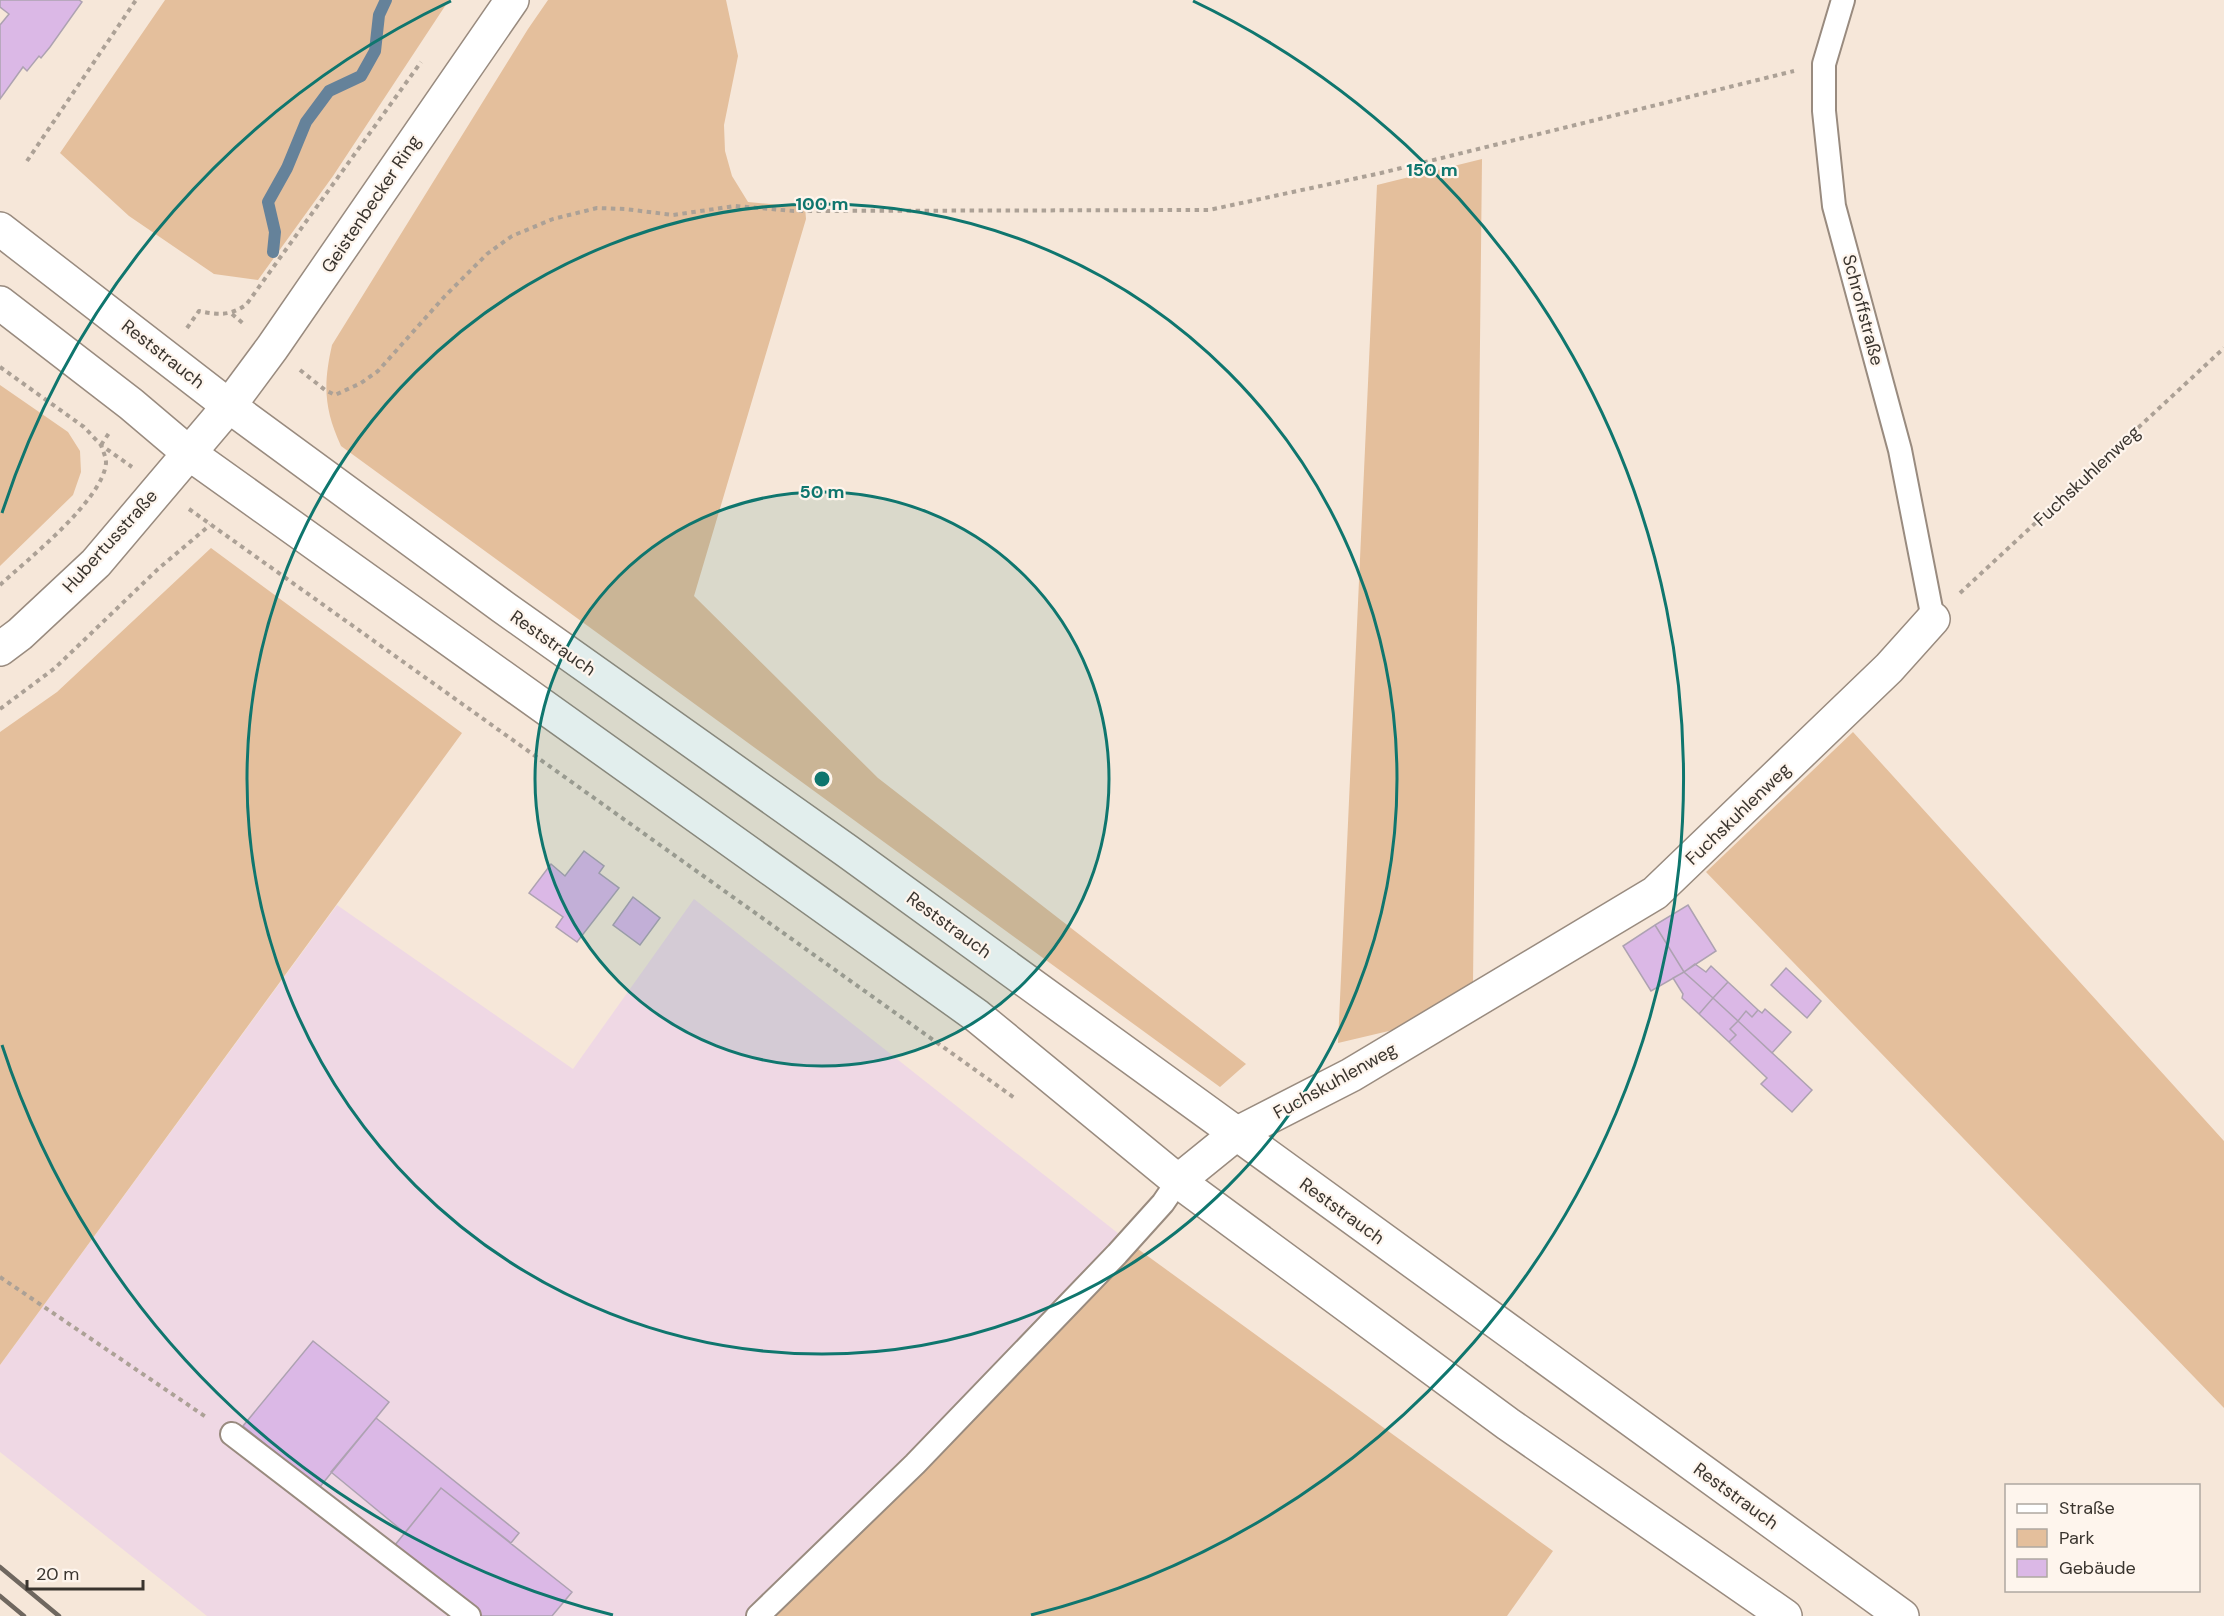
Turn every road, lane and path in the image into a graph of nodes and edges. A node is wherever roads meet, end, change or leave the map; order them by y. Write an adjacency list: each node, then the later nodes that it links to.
1 (136, 0): 6 (path)
2 (512, 0): 14 (main road, Geistenbecker Ring)
3 (1843, 0): 5 (lane, Schroffstraße)
4 (425, 57): 10 (path)
5 (1824, 64): 12 (path); 20 (lane, Schroffstraße)
6 (27, 161)
7 (0, 229): 10 (main road, Reststrauch)
8 (0, 303): 13 (main road)
9 (2224, 348): 20 (path, Fuchskuhlenweg)
10 (166, 356): 14 (main road, Reststrauch)
11 (0, 367): 15 (path)
12 (325, 390)
13 (131, 404): 15 (path); 16 (main road)
14 (229, 406): 16 (main road, Geistenbecker Ring); 24 (main road, Reststrauch)
15 (100, 444): 17 (path); 19 (path)
16 (190, 454): 17 (main road, Hubertusstraße); 25 (main road)
17 (160, 487): 18 (path); 21 (main road, Hubertusstraße)
18 (210, 525): 22 (path); 23 (path)
19 (0, 585)
20 (1933, 618): 24 (main road, Fuchskuhlenweg)
21 (0, 649)
22 (0, 709)
23 (1017, 1100)
24 (1236, 1134): 25 (main road, Fuchskuhlenweg); 31 (main road, Reststrauch)
25 (1178, 1182): 29 (lane); 30 (main road)
26 (0, 1277): 27 (path)
27 (232, 1434): 28 (lane)
28 (469, 1616)
29 (758, 1616)
30 (1785, 1616)
31 (1902, 1616)

